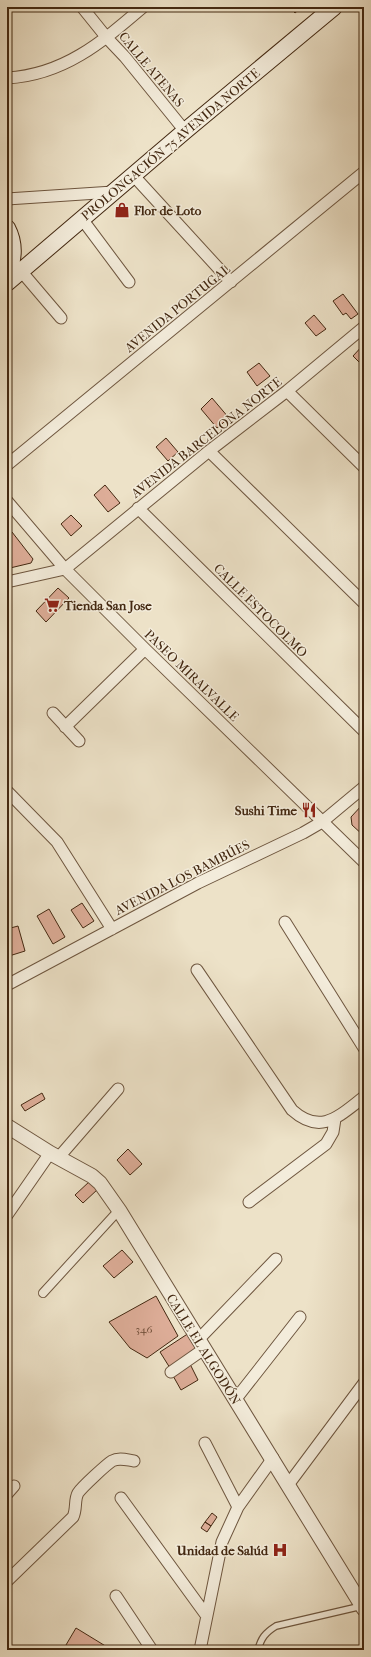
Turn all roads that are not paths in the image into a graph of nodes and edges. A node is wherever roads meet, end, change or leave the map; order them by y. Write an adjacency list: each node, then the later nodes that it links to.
1 (82, 7): 4 (street, CALLE ATENAS)
2 (143, 7): 4 (street)
3 (334, 7): 6 (main road, PROLONGACIÓN 75 AVENIDA NORTE)
4 (107, 38): 5 (street); 6 (street, CALLE ATENAS)
5 (7, 78)
6 (185, 131): 8 (main road, PROLONGACIÓN 75 AVENIDA NORTE)
7 (364, 172): 16 (street, AVENIDA PORTUGAL)
8 (133, 175): 9 (main road, PROLONGACIÓN 75 AVENIDA NORTE); 16 (street)
9 (113, 192): 10 (street); 11 (main road, PROLONGACIÓN 75 AVENIDA NORTE)
10 (7, 199)
11 (82, 219): 13 (main road, PROLONGACIÓN 75 AVENIDA NORTE); 15 (street)
12 (7, 228): 14 (main road)
13 (21, 271): 14 (main road, PROLONGACIÓN 75 AVENIDA NORTE); 17 (street)
14 (7, 282)
15 (129, 282)
16 (231, 282): 21 (street, AVENIDA PORTUGAL)
17 (61, 318)
18 (364, 327): 19 (street, AVENIDA BARCELONA NORTE)
19 (287, 391): 20 (street, AVENIDA BARCELONA NORTE); 22 (street)
20 (209, 451): 24 (street, AVENIDA BARCELONA NORTE); 27 (street)
21 (7, 465)
22 (364, 467)
23 (7, 501): 25 (street, PASEO MIRALVALLE)
24 (138, 508): 25 (street, AVENIDA BARCELONA NORTE); 31 (street, CALLE ESTOCOLMO)
25 (65, 569): 26 (street); 28 (street, PASEO MIRALVALLE)
26 (7, 582)
27 (364, 603)
28 (144, 649): 30 (street); 35 (street, PASEO MIRALVALLE)
29 (52, 713): 30 (street)
30 (65, 727): 32 (street)
31 (364, 731)
32 (79, 742)
33 (364, 787): 35 (street, AVENIDA LOS BAMBÚES)
34 (7, 791): 38 (street)
35 (322, 822): 36 (street, PASEO MIRALVALLE); 38 (street, AVENIDA LOS BAMBÚES)
36 (364, 862)
37 (286, 922): 41 (street)
38 (112, 929): 40 (street, AVENIDA LOS BAMBÚES)
39 (197, 970): 44 (street)
40 (7, 985)
41 (364, 1048)
42 (118, 1089): 46 (street)
43 (364, 1097): 44 (street)
44 (335, 1119): 47 (street)
45 (7, 1126): 46 (street, CALLE EL ALGODÓN)
46 (54, 1155): 48 (street, CALLE EL ALGODÓN); 49 (street)
47 (249, 1202)
48 (119, 1210): 51 (street); 53 (street, CALLE EL ALGODÓN)
49 (7, 1215)
50 (276, 1259): 53 (street)
51 (43, 1294)
52 (300, 1317): 56 (street)
53 (201, 1344): 54 (street); 56 (street, CALLE EL ALGODÓN)
54 (171, 1372)
55 (364, 1383): 60 (street)
56 (235, 1400): 58 (street, CALLE EL ALGODÓN)
57 (205, 1443): 62 (street)
58 (272, 1458): 60 (street, CALLE EL ALGODÓN); 62 (street)
59 (134, 1462): 63 (street)
60 (288, 1485): 65 (street, CALLE EL ALGODÓN)
61 (121, 1498): 66 (street)
62 (238, 1507): 66 (street)
63 (7, 1580)
64 (116, 1596): 67 (street)
65 (363, 1608): 69 (lane)
66 (206, 1615): 68 (street)
67 (152, 1650)
68 (200, 1650)
69 (258, 1650)

